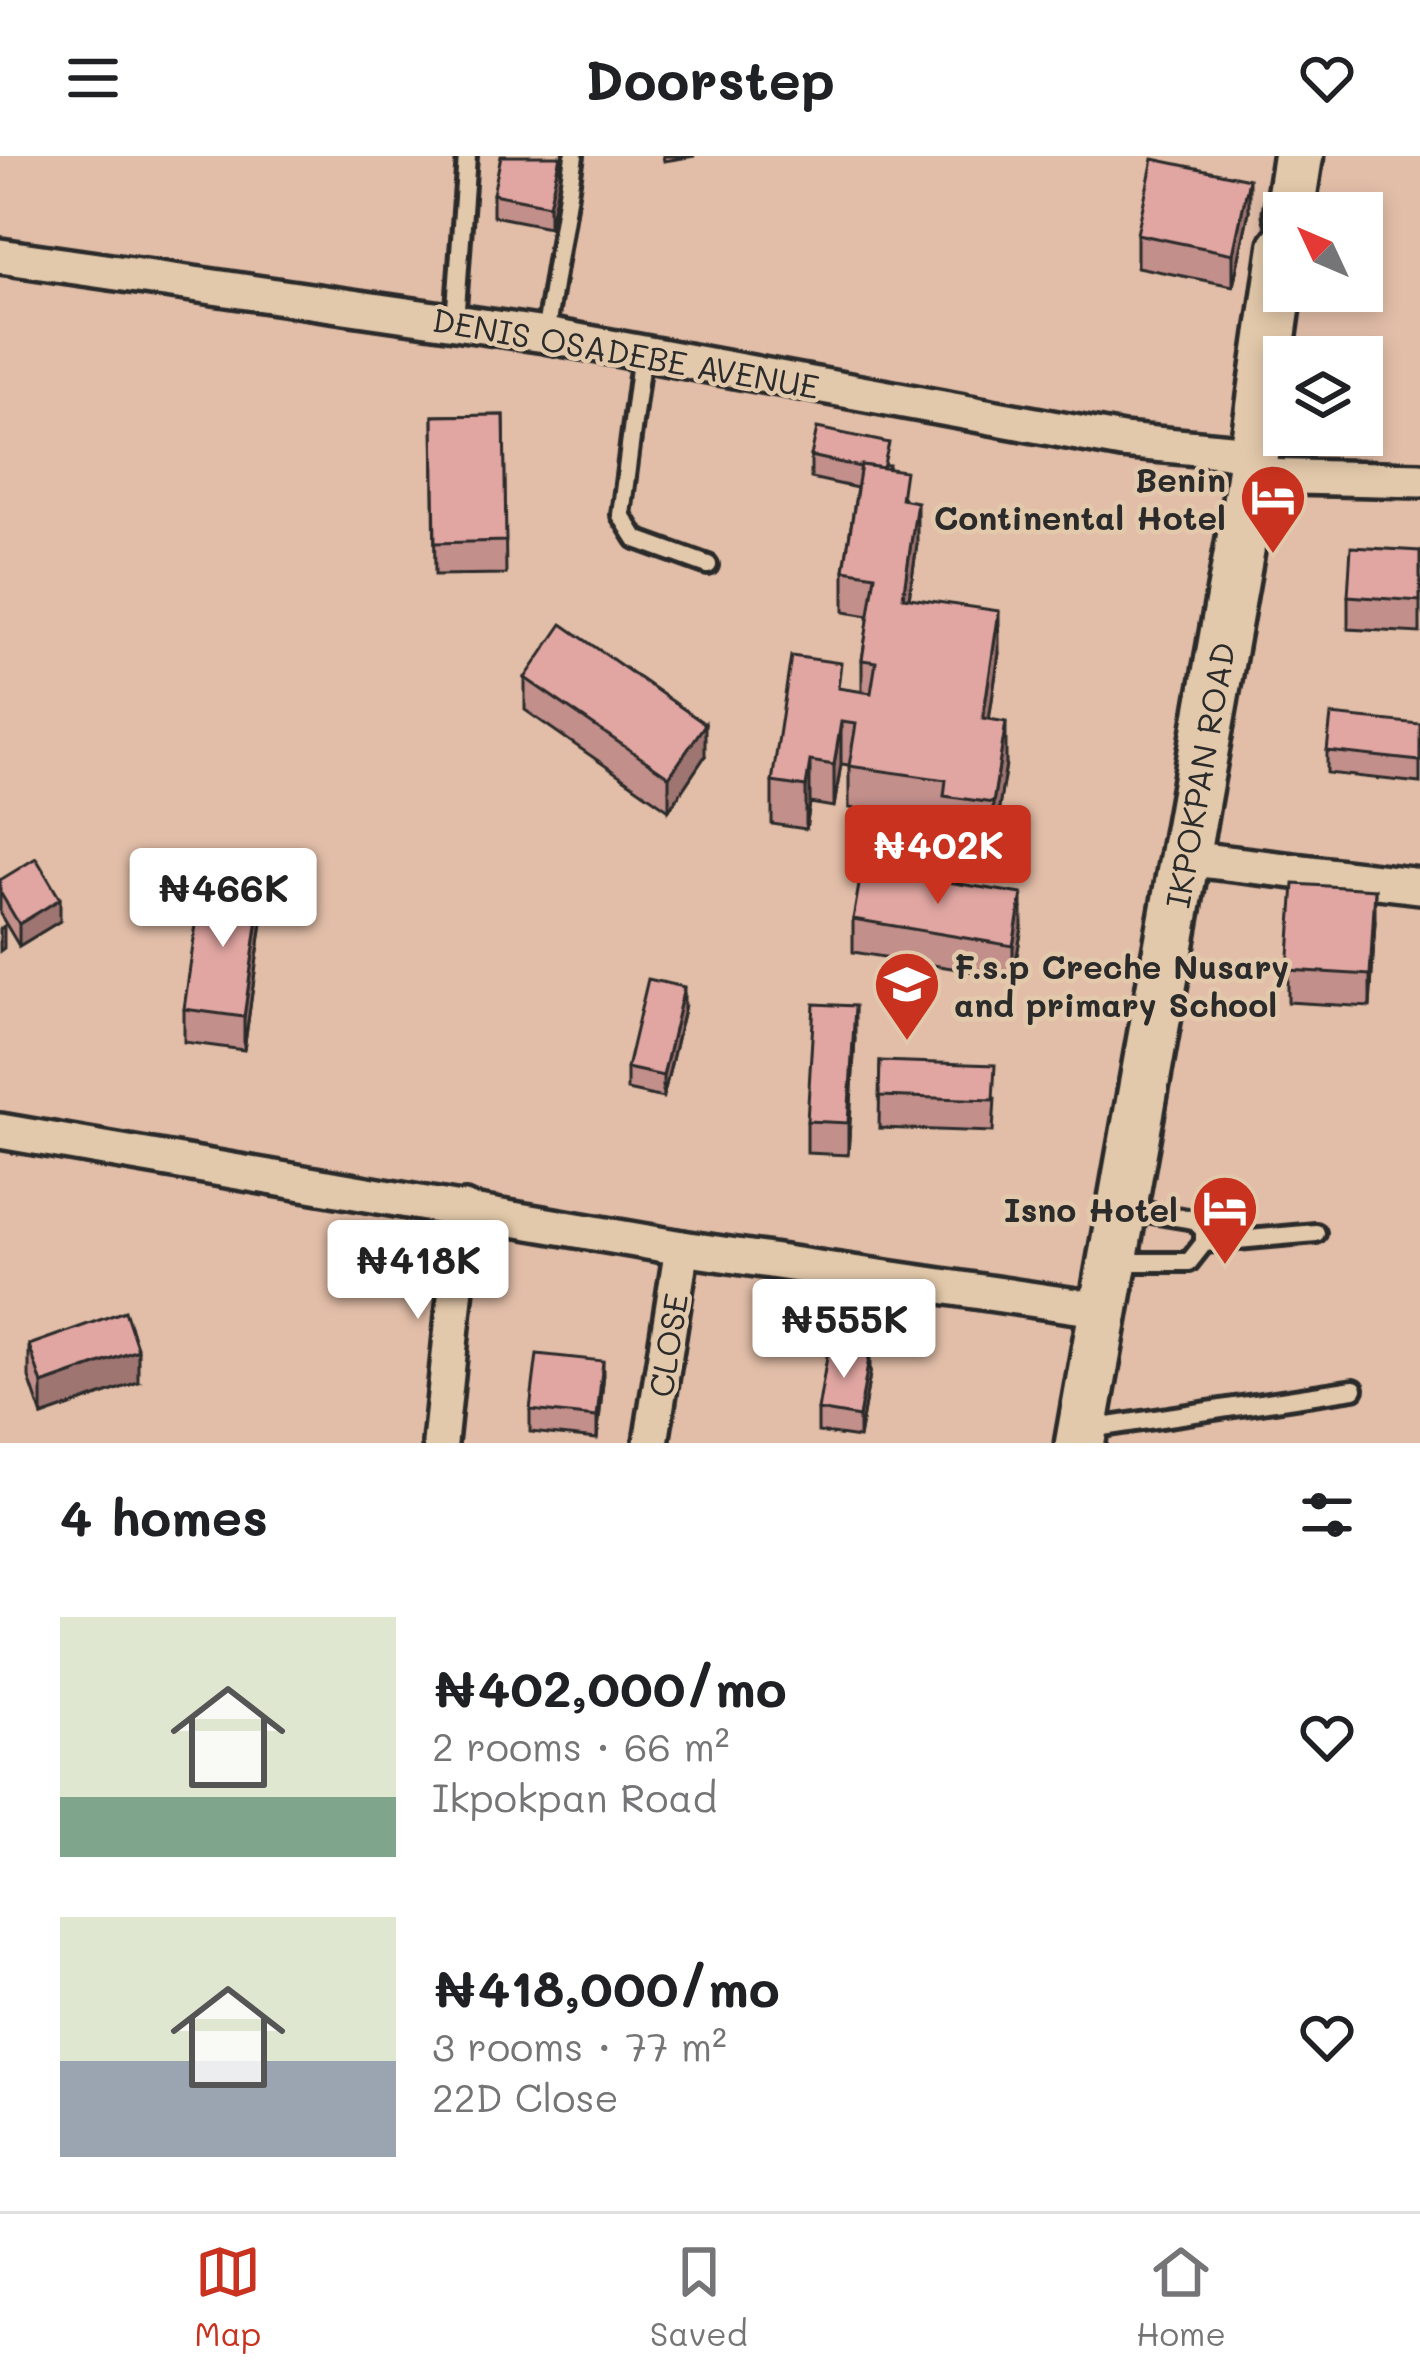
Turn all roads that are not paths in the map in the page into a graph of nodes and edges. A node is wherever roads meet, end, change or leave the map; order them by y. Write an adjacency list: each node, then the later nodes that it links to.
1 (467, 156): 7 (lane)
2 (574, 156): 8 (lane)
3 (1298, 156): 4 (street)
4 (1292, 192)
5 (0, 256): 7 (street, DENIS OSADEBE AVENUE)
6 (1274, 312): 10 (street, IKPOKPAN ROAD)
7 (455, 322): 8 (street, DENIS OSADEBE AVENUE)
8 (545, 335): 9 (street, DENIS OSADEBE AVENUE)
9 (641, 353): 10 (street, DENIS OSADEBE AVENUE); 12 (lane)
10 (1252, 465): 11 (street, DENIS OSADEBE AVENUE); 13 (street, IKPOKPAN ROAD)
11 (1420, 480)
12 (708, 565)
13 (1184, 858): 14 (street); 16 (street, IKPOKPAN ROAD)
14 (1420, 886)
15 (0, 1131): 17 (street)
16 (1121, 1208): 19 (lane); 21 (street, IKPOKPAN ROAD)
17 (464, 1209): 20 (street); 25 (street)
18 (1316, 1233): 19 (lane)
19 (1204, 1243): 21 (lane)
20 (682, 1248): 22 (street); 26 (street, CLOSE)
21 (1112, 1262): 22 (street, IKPOKPAN ROAD)
22 (1104, 1310): 24 (street, IKPOKPAN ROAD)
23 (1354, 1389): 24 (lane)
24 (1081, 1437)
25 (440, 1443)
26 (651, 1443)

